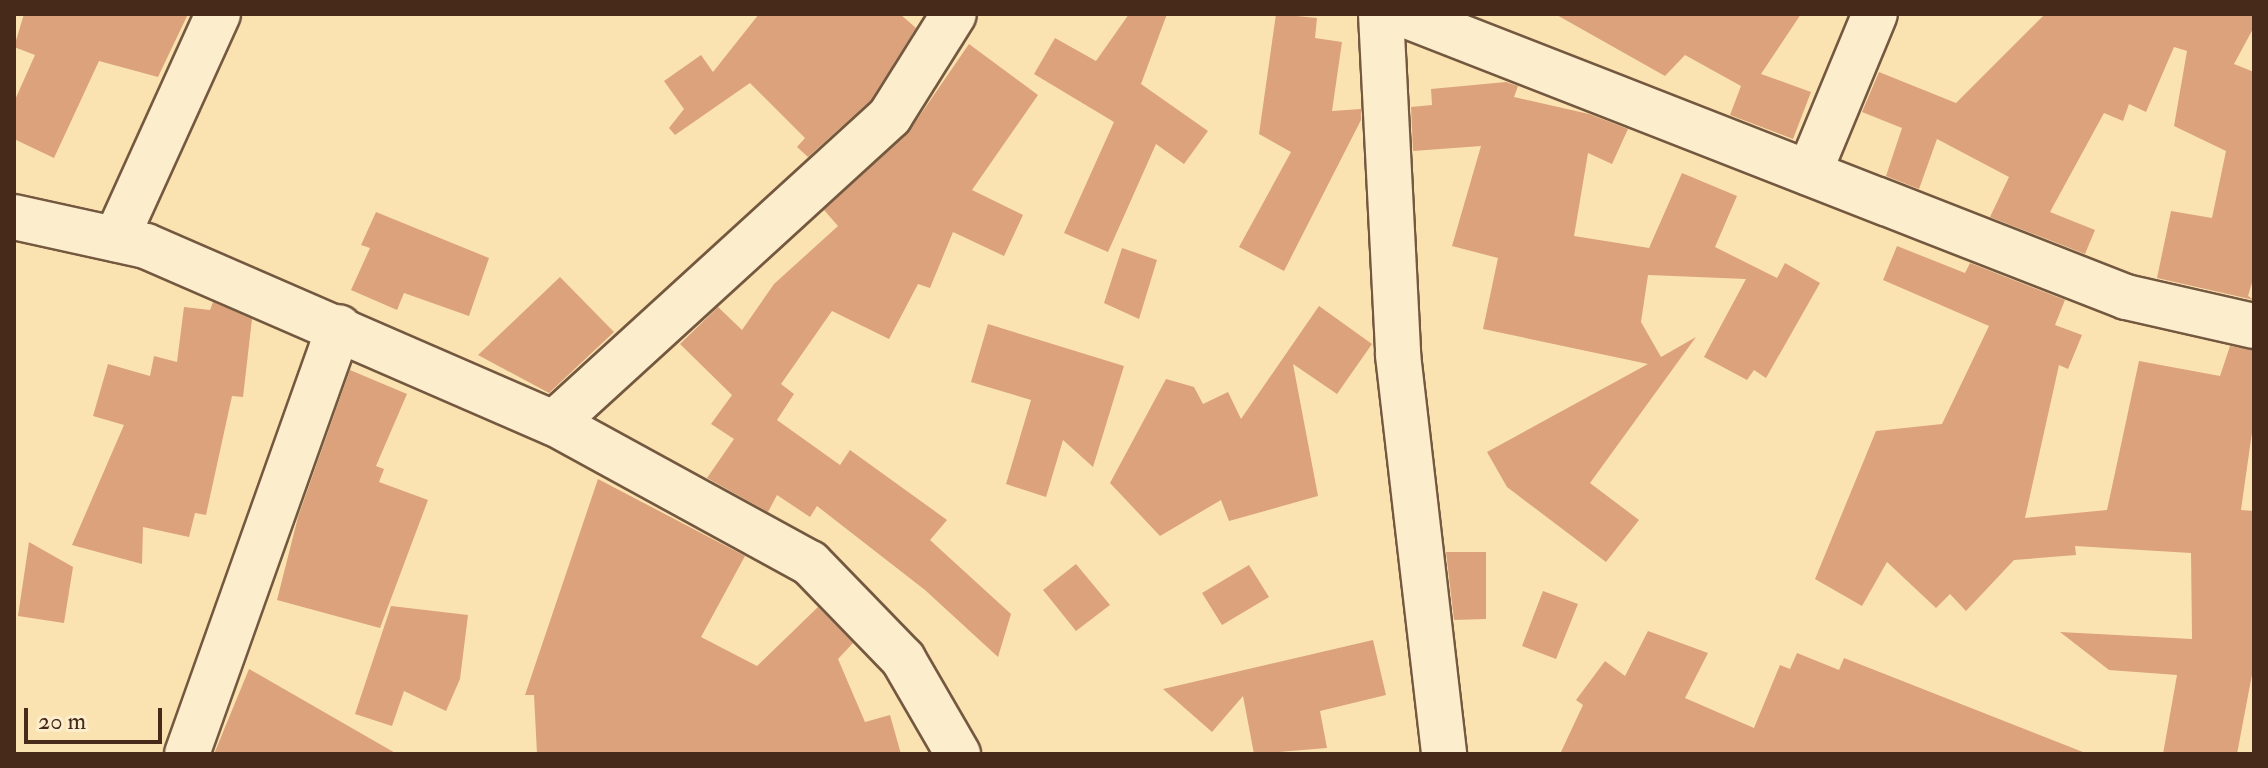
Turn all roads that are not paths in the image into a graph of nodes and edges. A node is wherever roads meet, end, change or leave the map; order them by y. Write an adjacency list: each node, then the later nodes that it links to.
1 (218, 14): 8 (street)
2 (954, 14): 11 (street)
3 (1381, 14): 14 (street)
4 (1402, 14): 6 (street)
5 (1875, 14): 6 (street)
6 (1809, 173): 9 (street)
7 (14, 217): 8 (street)
8 (116, 239): 10 (street)
9 (2254, 326)
10 (339, 327): 11 (street); 12 (street)
11 (554, 423): 13 (street)
12 (187, 754)
13 (958, 754)
14 (1444, 754)

